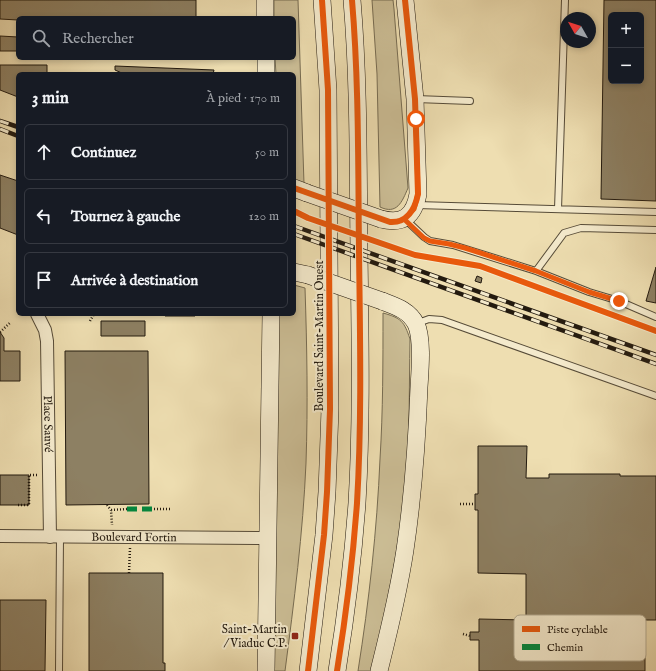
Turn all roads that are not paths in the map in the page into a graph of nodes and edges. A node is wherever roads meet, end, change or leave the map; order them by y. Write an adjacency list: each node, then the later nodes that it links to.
1 (265, 0): 6 (main road)
2 (322, 0): 29 (main road, Boulevard Saint-Martin Ouest)
3 (352, 0): 30 (main road)
4 (405, 0): 9 (main road)
5 (565, 0): 13 (lane)
6 (265, 16)
7 (266, 60): 8 (main road)
8 (266, 72)
9 (415, 99): 10 (lane); 12 (main road)
10 (470, 101)
11 (300, 191): 15 (main road, bridge)
12 (416, 205): 13 (lane); 15 (main road)
13 (558, 209): 14 (lane)
14 (656, 212)
15 (404, 219): 17 (lane)
16 (656, 230): 17 (lane)
17 (536, 271): 21 (lane)
18 (301, 273): 22 (main road, bridge)
19 (38, 316): 25 (street, Place Sauvé)
20 (271, 316): 26 (main road)
21 (656, 317)
22 (416, 323): 23 (lane); 31 (main road)
23 (656, 396)
24 (0, 536): 25 (street, Boulevard Fortin)
25 (55, 537): 26 (street, Boulevard Fortin); 27 (lane)
26 (268, 538): 28 (main road)
27 (59, 671)
28 (266, 671)
29 (308, 671)
30 (337, 671)
31 (379, 671)

